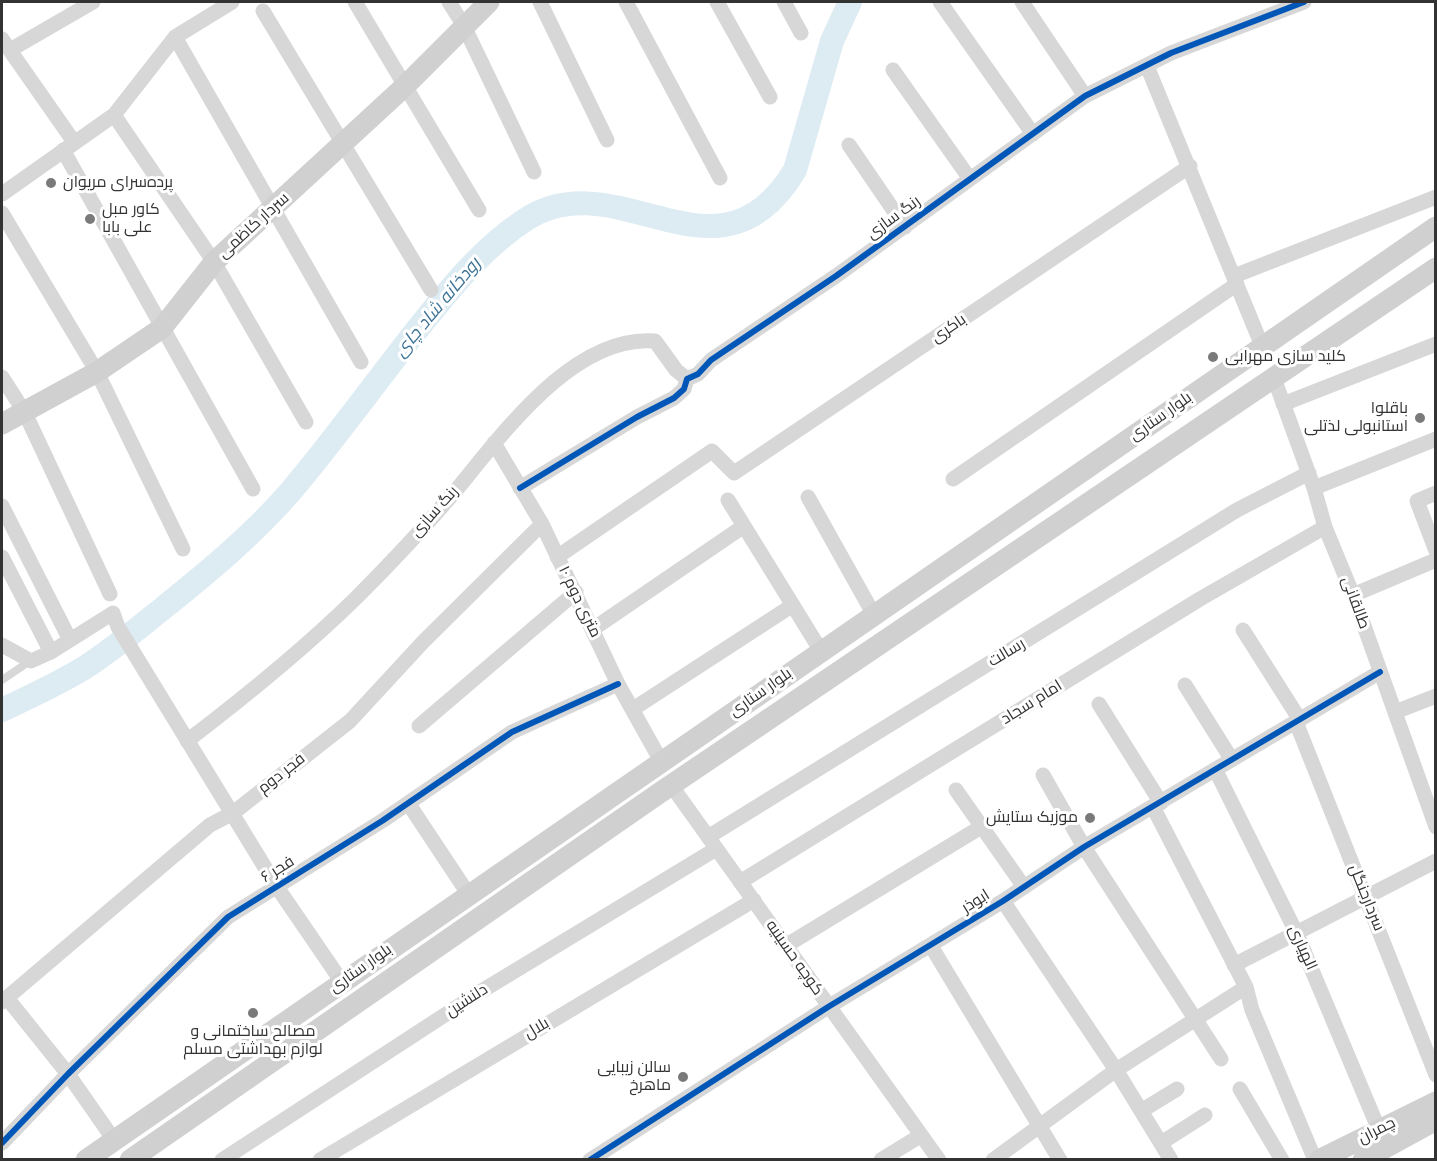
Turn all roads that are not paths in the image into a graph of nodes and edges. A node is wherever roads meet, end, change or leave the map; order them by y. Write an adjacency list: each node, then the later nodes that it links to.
1 (93, 2): 17 (street)
2 (230, 2): 16 (street)
3 (355, 2): 20 (street)
4 (448, 2): 14 (street)
5 (489, 2): 14 (main road, سردار کاظمی)
6 (540, 2): 25 (street)
7 (626, 2): 31 (street)
8 (717, 2): 22 (street)
9 (784, 2): 15 (street)
10 (940, 2): 24 (street)
11 (1022, 2): 21 (street)
12 (1304, 2): 18 (street, رنگ سازی)
13 (263, 11): 26 (street)
14 (464, 26): 20 (main road, سردار کاظمی); 30 (street)
15 (801, 33)
16 (175, 37): 23 (street); 35 (street)
17 (6, 45): 28 (street)
18 (1148, 66): 21 (street, رنگ سازی); 29 (street)
19 (893, 70): 32 (street)
20 (404, 87): 26 (main road, سردار کاظمی); 36 (street)
21 (1085, 96): 24 (street, رنگ سازی)
22 (771, 97)
23 (114, 115): 28 (street); 40 (street)
24 (1033, 134): 32 (street, رنگ سازی)
25 (608, 140)
26 (342, 143): 35 (main road, سردار کاظمی); 43 (street)
27 (849, 145): 38 (street)
28 (68, 146): 33 (street); 44 (street)
29 (1190, 166): 42 (street); 73 (street, باکری)
30 (534, 172)
31 (720, 178)
32 (970, 179): 38 (street, رنگ سازی)
33 (2, 194)
34 (1436, 197): 42 (street)
35 (273, 209): 40 (main road, سردار کاظمی); 47 (street)
36 (479, 210)
37 (2, 213): 48 (street)
38 (905, 227): 51 (street, رنگ سازی)
39 (1436, 227): 46 (main road, بلوار ستاری)
40 (214, 262): 44 (main road, سردار کاظمی); 54 (street)
41 (1436, 268): 50 (main road, بلوار ستاری)
42 (1235, 280): 46 (street); 59 (street)
43 (431, 290)
44 (162, 328): 48 (main road, سردار کاظمی); 62 (street)
45 (1436, 344): 52 (street)
46 (1261, 347): 50 (main road); 50 (main road); 79 (main road, بلوار ستاری)
47 (361, 362)
48 (98, 372): 53 (main road, سردار کاظمی); 70 (street)
49 (2, 376): 53 (street)
50 (1277, 376): 52 (street, طالقانی); 102 (main road, بلوار ستاری)
51 (687, 379): 57 (street, رنگ سازی); 60 (street, رنگ سازی)
52 (1283, 404): 58 (street, طالقانی)
53 (25, 413): 55 (main road, سردار کاظمی); 76 (street)
54 (306, 422)
55 (2, 424)
56 (1436, 439): 61 (street)
57 (495, 444): 60 (street, ۱۰ متری دوم); 97 (street, رنگ سازی)
58 (1309, 473): 61 (street, طالقانی); 112 (street, رسالت)
59 (952, 479)
60 (520, 488): 67 (street, ۱۰ متری دوم)
61 (1314, 488): 69 (street, طالقانی)
62 (253, 489)
63 (1436, 493): 71 (street)
64 (808, 497): 79 (street)
65 (728, 500): 68 (street)
66 (2, 506): 82 (street)
67 (542, 524): 73 (street, ۱۰ متری دوم); 109 (street, فجر دوم)
68 (744, 526): 78 (street); 80 (street)
69 (1325, 527): 77 (street, طالقانی); 115 (street, امام سجاد)
70 (183, 549)
71 (1436, 551)
72 (2, 557): 85 (street)
73 (557, 558): 75 (street, ۱۰ متری دوم)
74 (1436, 560): 77 (street)
75 (576, 592): 80 (street, ۱۰ متری دوم); 96 (street)
76 (110, 594)
77 (1353, 595): 87 (street, طالقانی)
78 (793, 605): 84 (street); 93 (street)
79 (874, 615): 84 (main road, بلوار ستاری)
80 (593, 629): 89 (street, ۱۰ متری دوم)
81 (1243, 630): 95 (street, سردارجنگل)
82 (70, 640): 85 (street); 97 (street)
83 (2, 645): 86 (street)
84 (821, 651): 98 (main road, بلوار ستاری)
85 (51, 652): 86 (street)
86 (31, 661): 88 (lane)
87 (1380, 672): 94 (street, طالقانی); 95 (street, ابوذر)
88 (2, 680)
89 (618, 684): 93 (street, ۱۰ متری دوم); 107 (street, فجر ۶)
90 (1185, 685): 99 (street)
91 (1436, 696): 94 (street)
92 (1099, 705): 108 (street)
93 (633, 709): 98 (street, ۱۰ متری دوم)
94 (1395, 712): 104 (street, طالقانی)
95 (1298, 721): 99 (street, ابوذر); 119 (street, سردارجنگل)
96 (419, 726)
97 (187, 741): 109 (street)
98 (668, 757): 101 (main road, بلوار ستاری); 102 (main road)
99 (1232, 760): 100 (street, ابوذر)
100 (1216, 771): 108 (street, ابوذر); 122 (street, الهیاری)
101 (643, 773): 105 (main road); 118 (main road, بلوار ستاری)
102 (690, 773): 105 (main road, بلوار ستاری)
103 (1043, 775): 113 (street)
104 (1428, 782): 111 (street, طالقانی)
105 (665, 790): 112 (street, کوچه حسینیه); 147 (main road, بلوار ستاری)
106 (956, 790): 110 (street)
107 (408, 803): 116 (street, فجر ۶); 118 (street)
108 (1157, 805): 113 (street, ابوذر); 125 (street)
109 (233, 813): 116 (street); 128 (street, فجر دوم)
110 (981, 827): 117 (street); 123 (street)
111 (1436, 827)
112 (712, 843): 115 (street, کوچه حسینیه); 150 (street, دلنشین)
113 (1084, 847): 117 (street, ابوذر); 130 (street)
114 (1436, 861): 119 (street)
115 (740, 882): 120 (street, کوچه حسینیه)
116 (278, 886): 126 (street); 133 (street, فجر ۶)
117 (1024, 887): 121 (street, ابوذر)
118 (469, 895): 126 (main road, بلوار ستاری)
119 (1366, 896): 122 (street); 134 (street, سردارجنگل)
120 (754, 900): 123 (street, کوچه حسینیه); 151 (street, بلال)
121 (1003, 901): 124 (street, ابوذر); 132 (street)
122 (1296, 932): 125 (street); 142 (street, الهیاری)
123 (787, 945): 129 (street, کوچه حسینیه)
124 (931, 946): 129 (street, ابوذر); 141 (street)
125 (1234, 965): 127 (street)
126 (342, 982): 146 (main road, بلوار ستاری)
127 (1246, 987): 130 (street); 159 (street)
128 (4, 1000): 133 (street)
129 (828, 1007): 143 (street, کوچه حسینیه); 152 (street, ابوذر)
130 (1195, 1019): 131 (street); 132 (street)
131 (1221, 1059)
132 (1116, 1070): 138 (street); 141 (street)
133 (68, 1074): 144 (street, فجر ۶); 146 (street)
134 (1436, 1076)
135 (1177, 1089): 138 (street)
136 (1240, 1089): 158 (street)
137 (1436, 1102): 142 (main road, چمران)
138 (1141, 1111): 145 (street)
139 (1205, 1115): 145 (street)
140 (1436, 1120): 148 (main road, چمران)
141 (1039, 1128): 155 (street); 156 (street)
142 (1379, 1130): 159 (main road, چمران)
143 (920, 1136): 153 (street); 154 (street, کوچه حسینیه)
144 (2, 1143)
145 (1161, 1143): 157 (street)
146 (119, 1144): 147 (main road); 149 (main road, بلوار ستاری)
147 (139, 1156)
148 (1372, 1157)
149 (86, 1160)
150 (222, 1160)
151 (320, 1160)
152 (590, 1160)
153 (881, 1160)
154 (939, 1160)
155 (993, 1160)
156 (1060, 1160)
157 (1171, 1160)
158 (1282, 1160)
159 (1317, 1160)

